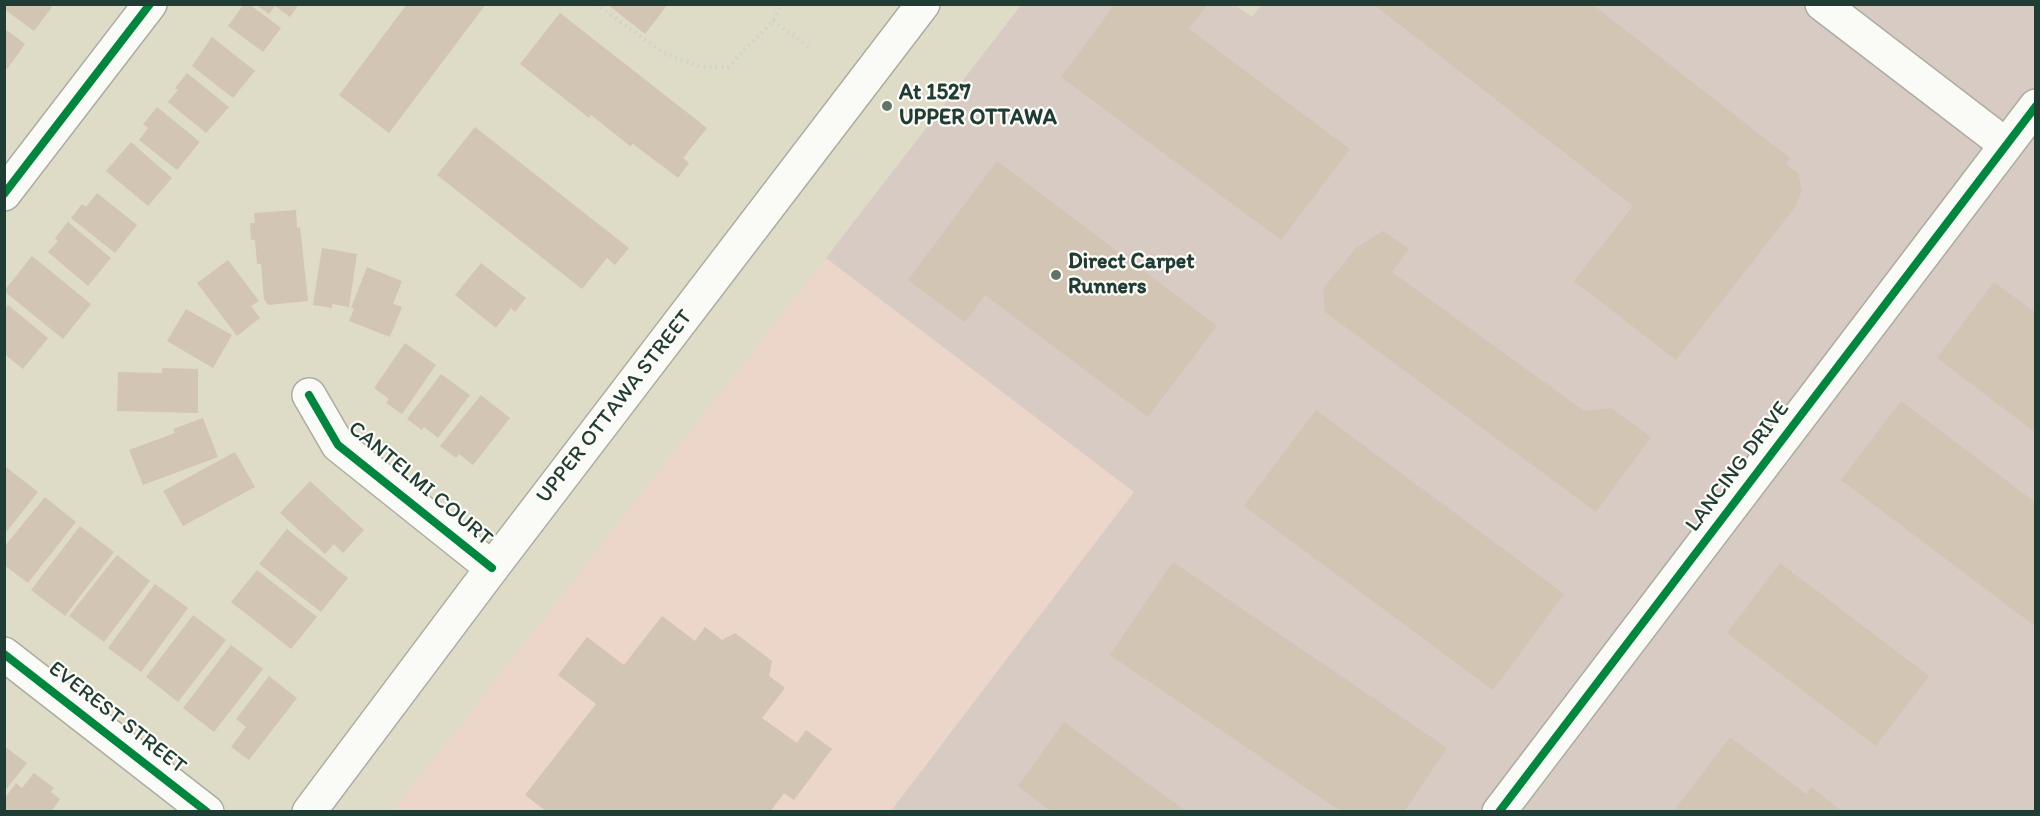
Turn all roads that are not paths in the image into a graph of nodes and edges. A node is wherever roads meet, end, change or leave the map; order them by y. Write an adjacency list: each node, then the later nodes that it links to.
1 (150, 4): 6 (street)
2 (923, 4): 8 (street, UPPER OTTAWA STREET)
3 (1822, 4): 5 (street)
4 (2036, 106): 5 (street, LANCING DRIVE)
5 (2006, 144): 12 (street, LANCING DRIVE)
6 (4, 194)
7 (309, 395): 8 (street, CANTELMI COURT)
8 (492, 568): 11 (street, UPPER OTTAWA STREET)
9 (4, 654): 10 (street, EVEREST STREET)
10 (207, 812)
11 (309, 812)
12 (1499, 812)

